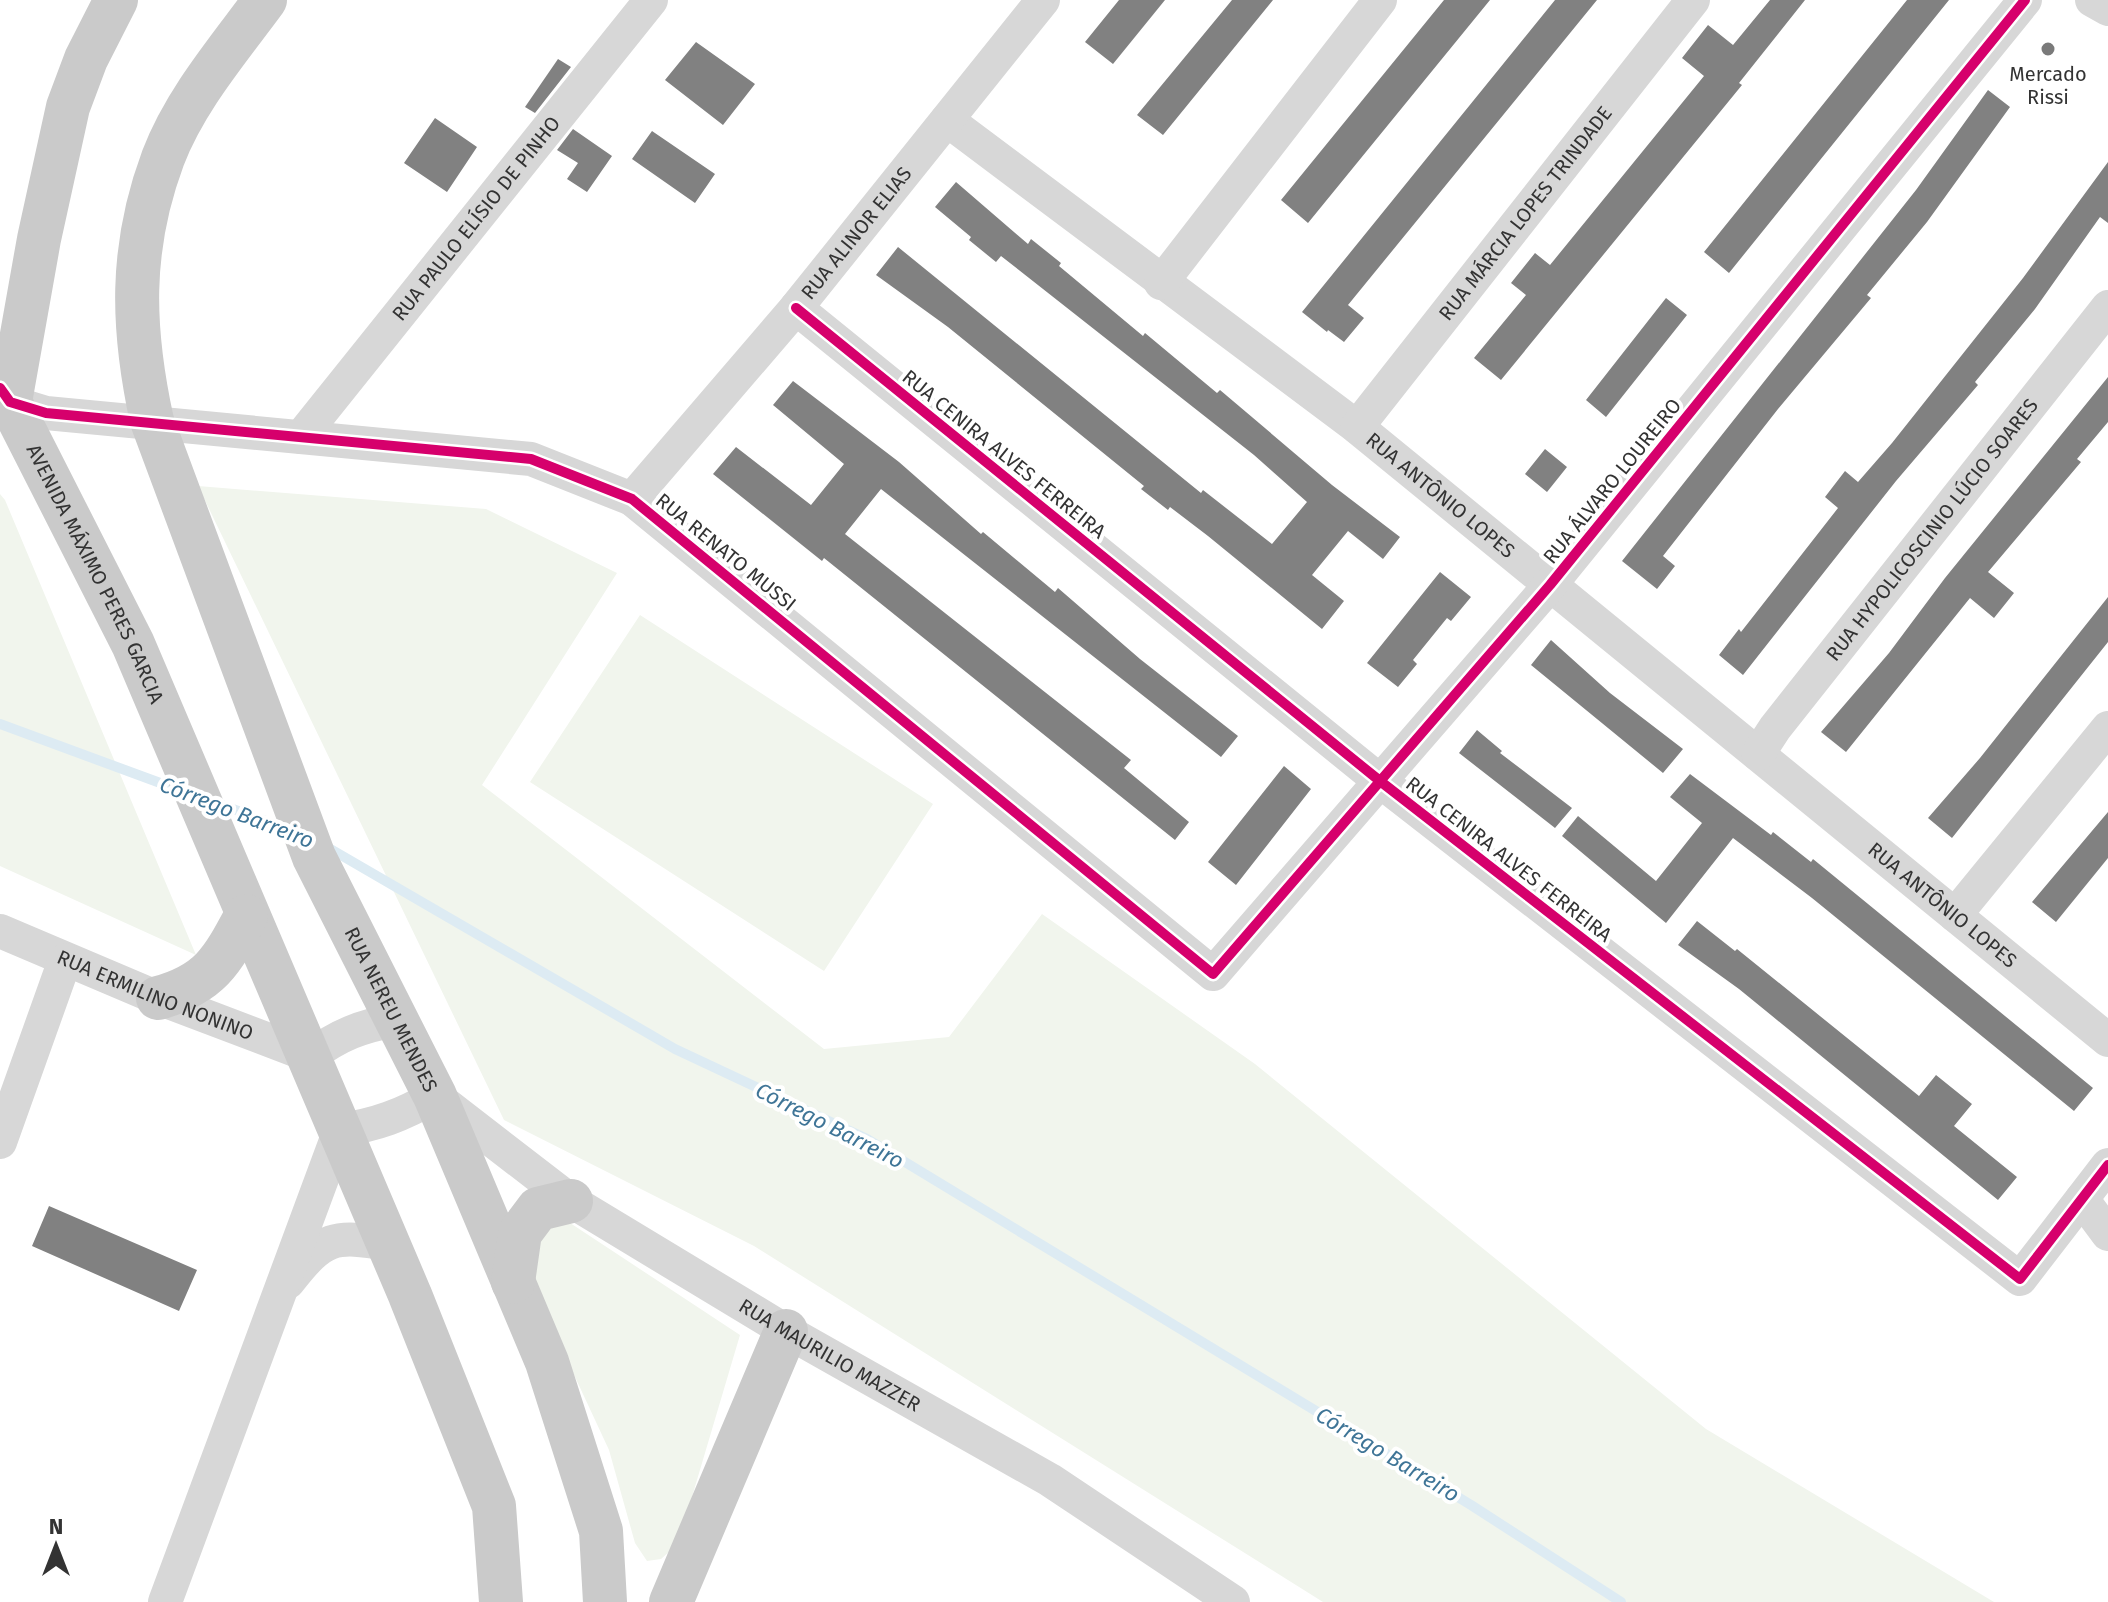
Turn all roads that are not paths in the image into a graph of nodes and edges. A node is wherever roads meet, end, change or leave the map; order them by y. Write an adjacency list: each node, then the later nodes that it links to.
1 (116, 0): 11 (main road)
2 (265, 0): 17 (main road)
3 (651, 0): 19 (street, RUA PAULO ELÍSIO DE PINHO)
4 (1043, 0): 10 (street, RUA ALINOR ELIAS)
5 (1380, 0): 13 (street)
6 (1693, 0): 18 (street, RUA MÁRCIA LOPES TRINDADE)
7 (2025, 0): 21 (street, RUA ÁLVARO LOUREIRO)
8 (2092, 0): 9 (street)
9 (2108, 9)
10 (947, 120): 13 (street, RUA ANTÔNIO LOPES); 15 (street, RUA ALINOR ELIAS)
11 (39, 239): 12 (main road); 16 (main road)
12 (0, 270)
13 (1161, 283): 18 (street, RUA ANTÔNIO LOPES)
14 (2108, 307): 23 (street, RUA HYPOLICOSCINIO LÚCIO SOARES)
15 (796, 308): 20 (street, RUA ALINOR ELIAS); 24 (street, RUA CENIRA ALVES FERREIRA)
16 (5, 395): 17 (street, RUA RENATO MUSSI); 26 (main road, AVENIDA MÁXIMO PERES GARCIA)
17 (152, 421): 19 (street, RUA RENATO MUSSI); 31 (main road, RUA NEREU MENDES)
18 (1357, 427): 21 (street, RUA ANTÔNIO LOPES)
19 (301, 437): 20 (street, RUA RENATO MUSSI)
20 (632, 499): 29 (street, RUA RENATO MUSSI)
21 (1550, 585): 23 (street, RUA ANTÔNIO LOPES); 24 (street, RUA ÁLVARO LOUREIRO)
22 (2108, 728): 25 (street)
23 (1758, 754): 25 (street, RUA ANTÔNIO LOPES)
24 (1380, 781): 29 (street, RUA ÁLVARO LOUREIRO); 38 (street, RUA CENIRA ALVES FERREIRA)
25 (1955, 915): 32 (street, RUA ANTÔNIO LOPES)
26 (246, 916): 30 (main road); 33 (main road, AVENIDA MÁXIMO PERES GARCIA)
27 (0, 931): 28 (street, RUA ERMILINO NONINO)
28 (65, 960): 30 (street, RUA ERMILINO NONINO); 36 (street)
29 (1213, 974)
30 (158, 998): 33 (street, RUA ERMILINO NONINO)
31 (396, 1020): 33 (street); 34 (main road, RUA NEREU MENDES)
32 (2108, 1040)
33 (311, 1056): 35 (main road, AVENIDA MÁXIMO PERES GARCIA)
34 (435, 1096): 35 (street); 39 (street, RUA MAURILIO MAZZER); 42 (main road, RUA NEREU MENDES)
35 (340, 1130): 41 (main road); 43 (street)
36 (0, 1142)
37 (2108, 1165): 38 (street)
38 (2082, 1199): 40 (street)
39 (571, 1201): 42 (main road); 44 (street, RUA MAURILIO MAZZER)
40 (2108, 1234)
41 (389, 1244): 43 (street); 46 (main road)
42 (513, 1282): 47 (main road, RUA NEREU MENDES)
43 (277, 1295): 45 (street)
44 (786, 1331): 48 (main road); 49 (street, RUA MAURILIO MAZZER)
45 (165, 1602)
46 (501, 1602)
47 (605, 1602)
48 (671, 1602)
49 (1233, 1602)

